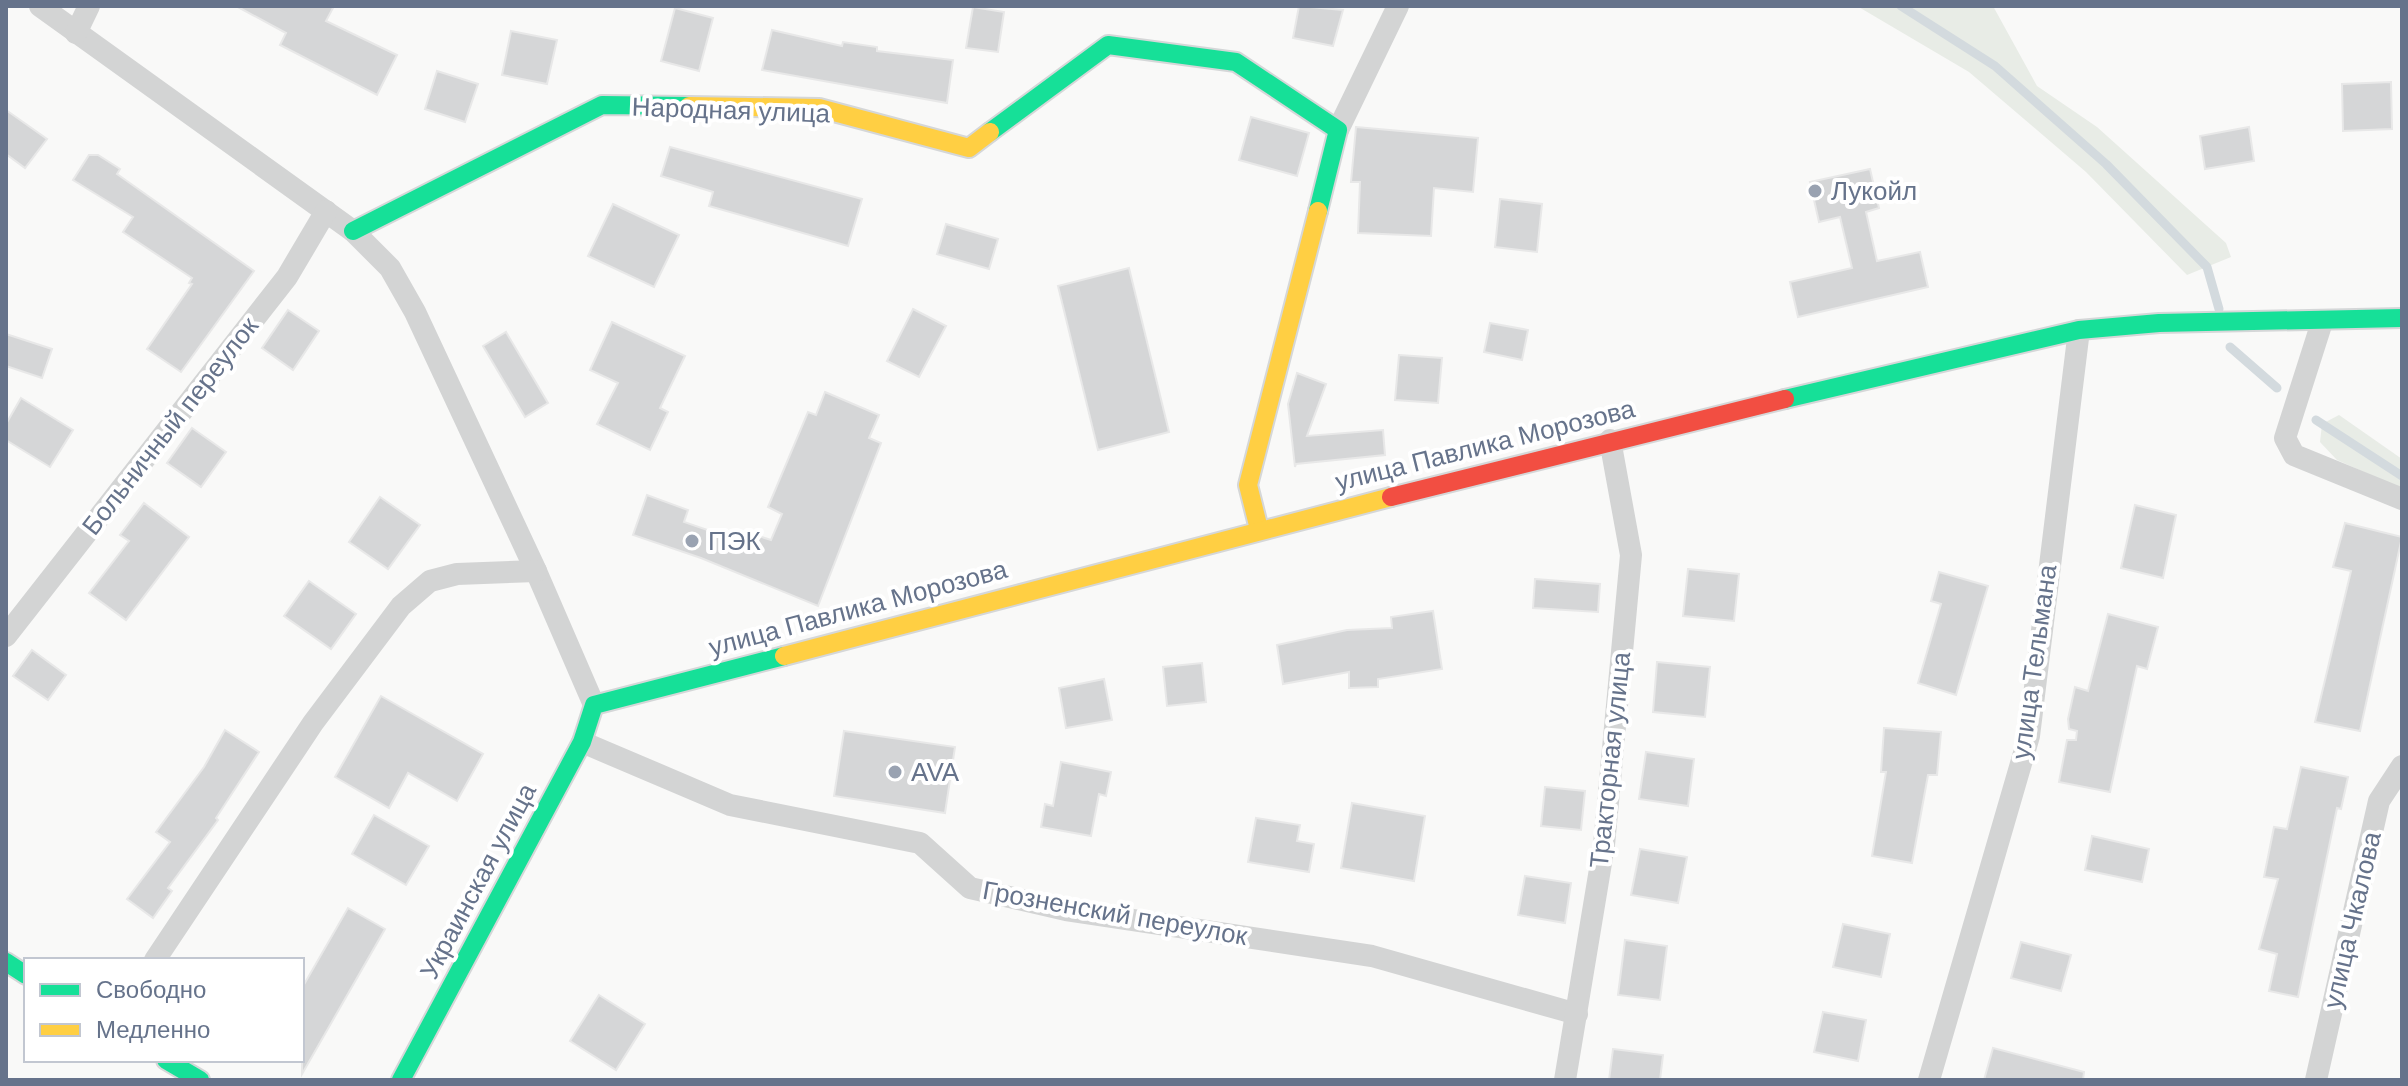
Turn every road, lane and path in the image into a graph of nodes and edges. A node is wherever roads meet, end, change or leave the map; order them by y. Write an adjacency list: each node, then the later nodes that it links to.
1 (40, 6): 4 (street)
2 (89, 6): 4 (street)
3 (1398, 6): 5 (street)
4 (76, 33): 6 (street)
5 (1338, 130): 7 (street, Народная улица); 13 (street)
6 (326, 211): 7 (street); 15 (street, Больничный переулок)
7 (353, 231): 14 (street)
8 (2402, 318): 9 (street, улица Павлика Морозова)
9 (2322, 322): 10 (street, улица Павлика Морозова); 12 (street)
10 (2079, 330): 11 (street, улица Павлика Морозова); 27 (street, улица Тельмана)
11 (1610, 440): 13 (street, улица Павлика Морозова); 22 (street, Тракторная улица)
12 (2402, 499)
13 (1259, 529): 16 (street, улица Павлика Морозова)
14 (536, 571): 16 (street); 19 (street)
15 (6, 636)
16 (594, 705): 17 (street, Украинская улица)
17 (582, 742): 22 (street, Грозненский переулок); 25 (street, Украинская улица)
18 (2402, 766): 28 (street, улица Чкалова)
19 (156, 958)
20 (6, 962): 21 (street)
21 (24, 974)
22 (1577, 1014): 26 (street, Тракторная улица)
23 (169, 1062): 24 (street)
24 (200, 1080)
25 (401, 1080)
26 (1565, 1080)
27 (1929, 1080)
28 (2316, 1080)

